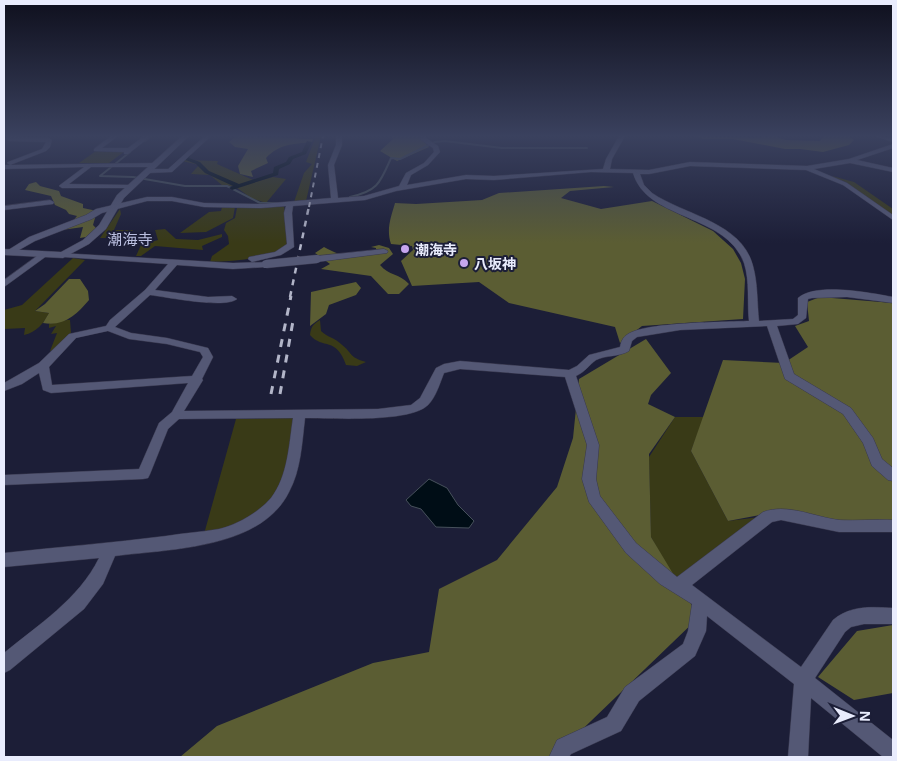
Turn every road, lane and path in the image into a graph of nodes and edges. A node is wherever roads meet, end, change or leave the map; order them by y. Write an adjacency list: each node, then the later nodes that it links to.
1 (81, 172): 10 (street)
2 (147, 172): 10 (street)
3 (332, 172): 12 (street)
4 (412, 172): 11 (street)
5 (598, 172): 11 (street)
6 (621, 172): 7 (street)
7 (636, 172): 8 (street); 29 (street)
8 (647, 172)
9 (815, 172): 17 (street)
10 (131, 186): 15 (street)
11 (402, 188): 12 (street)
12 (335, 200): 14 (street)
13 (50, 202): 16 (street)
14 (290, 204): 15 (street); 23 (street)
15 (113, 207): 19 (street); 21 (street)
16 (4, 208)
17 (893, 218)
18 (384, 251): 23 (street, bridge)
19 (7, 252): 20 (street)
20 (44, 255): 21 (street); 24 (street)
21 (63, 255): 22 (street)
22 (174, 263): 23 (street); 25 (street)
23 (223, 264)
24 (4, 284)
25 (148, 292): 26 (street); 30 (street)
26 (232, 299)
27 (893, 300): 28 (street)
28 (770, 323): 29 (street); 37 (street)
29 (754, 324): 32 (street)
30 (109, 328): 31 (street); 33 (street)
31 (43, 366): 33 (street); 34 (street)
32 (570, 374): 35 (street); 42 (street)
33 (197, 380): 36 (street)
34 (4, 387)
35 (300, 414): 36 (street); 40 (street)
36 (176, 415): 38 (street)
37 (893, 476)
38 (4, 480)
39 (893, 526): 42 (street)
40 (110, 550): 41 (street); 45 (street)
41 (4, 560)
42 (678, 586): 43 (street)
43 (700, 601): 46 (street); 48 (street)
44 (893, 616): 46 (street)
45 (4, 664)
46 (803, 681): 47 (street); 49 (street)
47 (893, 753)
48 (559, 757)
49 (798, 757)

